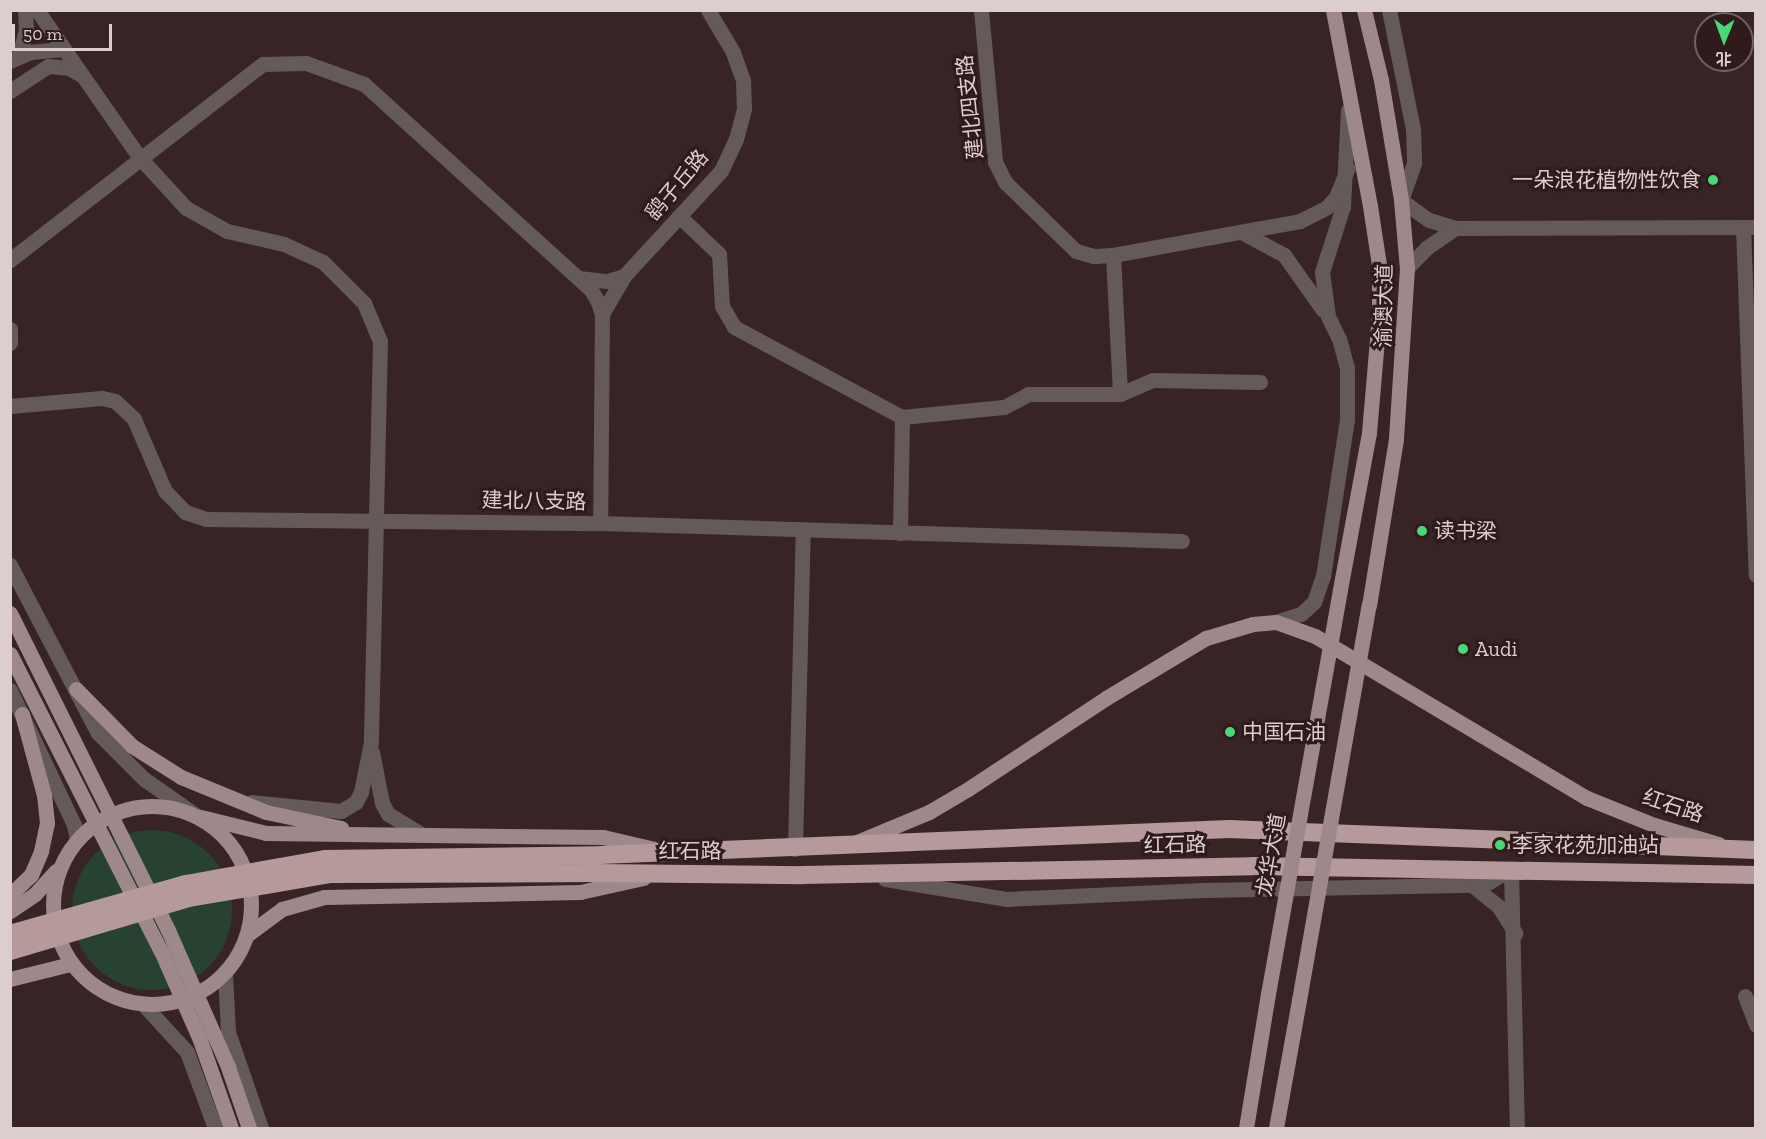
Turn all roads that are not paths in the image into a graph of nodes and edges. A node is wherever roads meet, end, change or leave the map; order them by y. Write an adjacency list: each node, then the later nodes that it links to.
1 (25, 10): 9 (street)
2 (37, 10): 8 (street)
3 (708, 10): 16 (street, 鹞子丘路)
4 (981, 10): 20 (street, 建北四支路)
5 (1333, 10): 11 (main road, 渝澳大道)
6 (1364, 10): 15 (main road, 渝澳大道)
7 (1389, 10): 15 (street)
8 (64, 49): 9 (street); 10 (street)
9 (15, 59)
10 (82, 76): 12 (street); 13 (street)
11 (1348, 86): 14 (street); 40 (main road, 渝澳大道)
12 (10, 91)
13 (140, 158): 21 (street); 24 (street); 33 (street)
14 (1348, 168): 19 (street, 建北四支路); 26 (street)
15 (1401, 200): 18 (street); 22 (main road, 渝澳大道)
16 (679, 216): 23 (street, 鹞子丘路); 32 (street)
17 (1749, 227): 18 (street); 39 (street)
18 (1456, 228): 22 (street)
19 (1243, 233): 20 (street, 建北四支路); 26 (street)
20 (1113, 255): 30 (street)
21 (10, 260)
22 (1407, 268): 81 (main road, 渝澳大道, bridge)
23 (624, 276): 24 (street); 25 (street, 鹞子丘路)
24 (577, 278): 25 (street)
25 (602, 314): 34 (street)
26 (1328, 316): 42 (street)
27 (10, 329): 28 (street)
28 (10, 343)
29 (1260, 382): 30 (street)
30 (1120, 394): 32 (street)
31 (10, 406): 33 (street, 建北八支路)
32 (902, 417): 36 (street)
33 (375, 520): 34 (street, 建北八支路); 47 (street)
34 (600, 523): 35 (street, 建北八支路)
35 (803, 530): 36 (street, 建北八支路); 55 (street)
36 (900, 533): 37 (street, 建北八支路)
37 (1182, 541)
38 (10, 565): 44 (street)
39 (1755, 575)
40 (1340, 590): 80 (main road, 龙华大道, bridge)
41 (10, 612): 78 (main road, bridge)
42 (1276, 622): 53 (main road, 红石路); 54 (main road, 红石路)
43 (10, 654): 77 (main road, bridge)
44 (76, 689): 48 (main road); 49 (street)
45 (10, 690): 46 (street)
46 (22, 714): 52 (street); 64 (main road)
47 (371, 742): 48 (street); 50 (street)
48 (230, 798): 51 (main road)
49 (197, 816): 51 (main road); 52 (main road); 68 (main road)
50 (420, 833): 51 (main road); 57 (main road)
51 (373, 834)
52 (76, 839): 58 (main road)
53 (846, 847): 54 (highway, 红石路); 55 (highway, 红石路)
54 (1731, 848): 56 (highway, 红石路)
55 (795, 849): 57 (highway, 红石路)
56 (1755, 850)
57 (674, 854): 67 (highway, 红石路, bridge)
58 (58, 868): 65 (main road); 70 (main road)
59 (1511, 869): 61 (highway, 红石路); 62 (highway, 红石路); 63 (street); 66 (street)
60 (665, 873): 61 (highway, 红石路); 68 (main road); 69 (highway, 红石路, bridge)
61 (857, 874): 63 (street)
62 (1755, 875)
63 (1472, 885): 66 (street)
64 (10, 895)
65 (10, 910)
66 (1515, 933): 82 (street)
67 (10, 934)
68 (247, 935): 71 (main road)
69 (10, 951)
70 (70, 964): 72 (main road); 74 (main road)
71 (225, 974): 74 (main road); 79 (street)
72 (10, 979)
73 (1745, 996): 75 (street)
74 (142, 1003): 76 (street)
75 (1755, 1025)
76 (215, 1128)
77 (231, 1128)
78 (249, 1128)
79 (261, 1128)
80 (1246, 1128)
81 (1276, 1128)
82 (1517, 1128)

